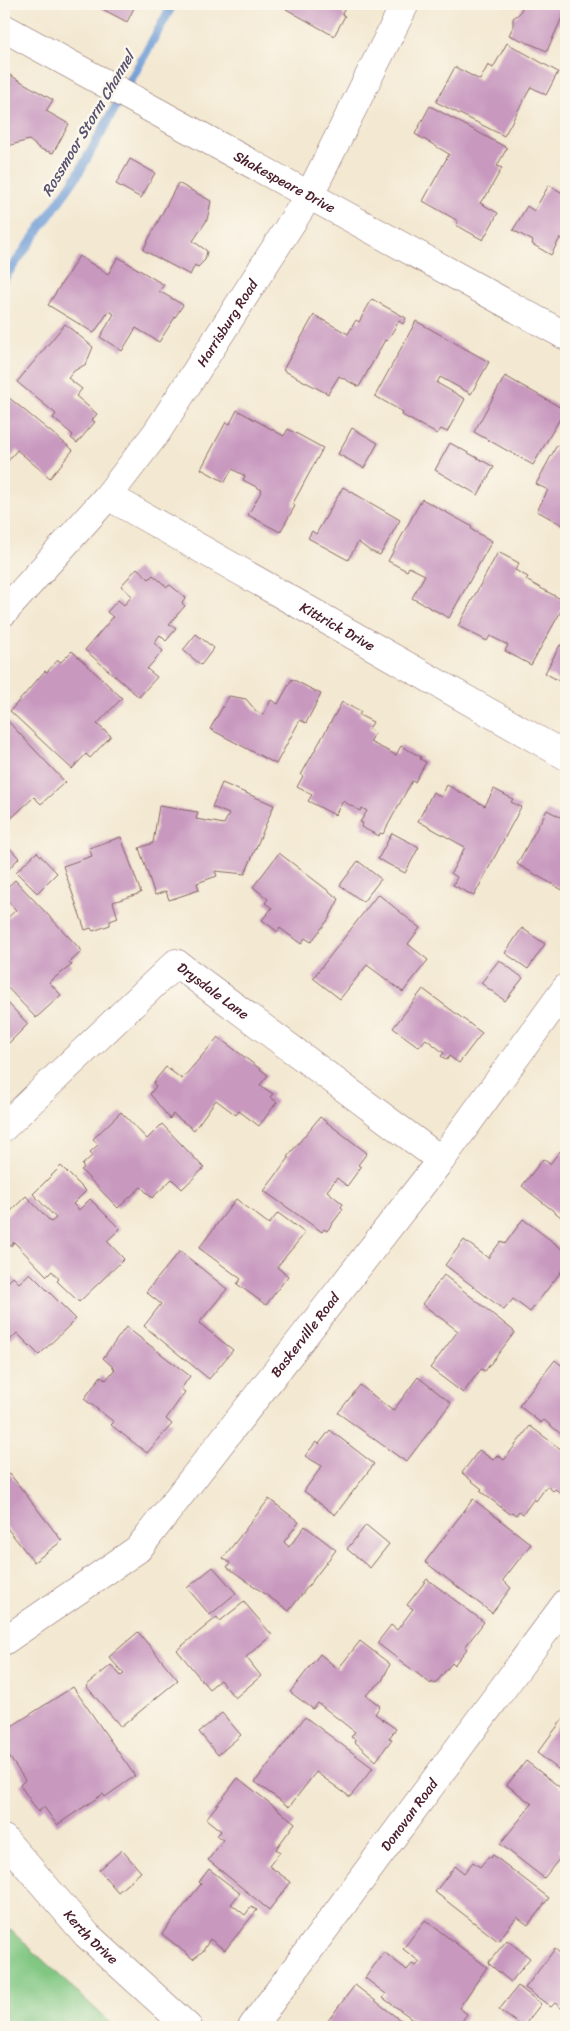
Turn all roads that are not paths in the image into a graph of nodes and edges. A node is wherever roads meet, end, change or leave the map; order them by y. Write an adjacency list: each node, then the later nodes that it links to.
1 (405, 4): 3 (street, Harrisburg Road)
2 (4, 28): 3 (street, Shakespeare Drive)
3 (310, 194): 4 (street, Shakespeare Drive); 5 (street, Harrisburg Road)
4 (566, 336)
5 (108, 496): 6 (street, Harrisburg Road); 7 (street, Kittrick Drive)
6 (4, 612)
7 (566, 756)
8 (566, 988): 10 (street, Baskerville Road)
9 (4, 1127): 10 (street, Drysdale Lane)
10 (441, 1160): 12 (street, Baskerville Road)
11 (566, 1603): 15 (street, Donovan Road)
12 (4, 1641)
13 (4, 1839): 14 (street, Kerth Drive)
14 (188, 2027)
15 (252, 2027)

